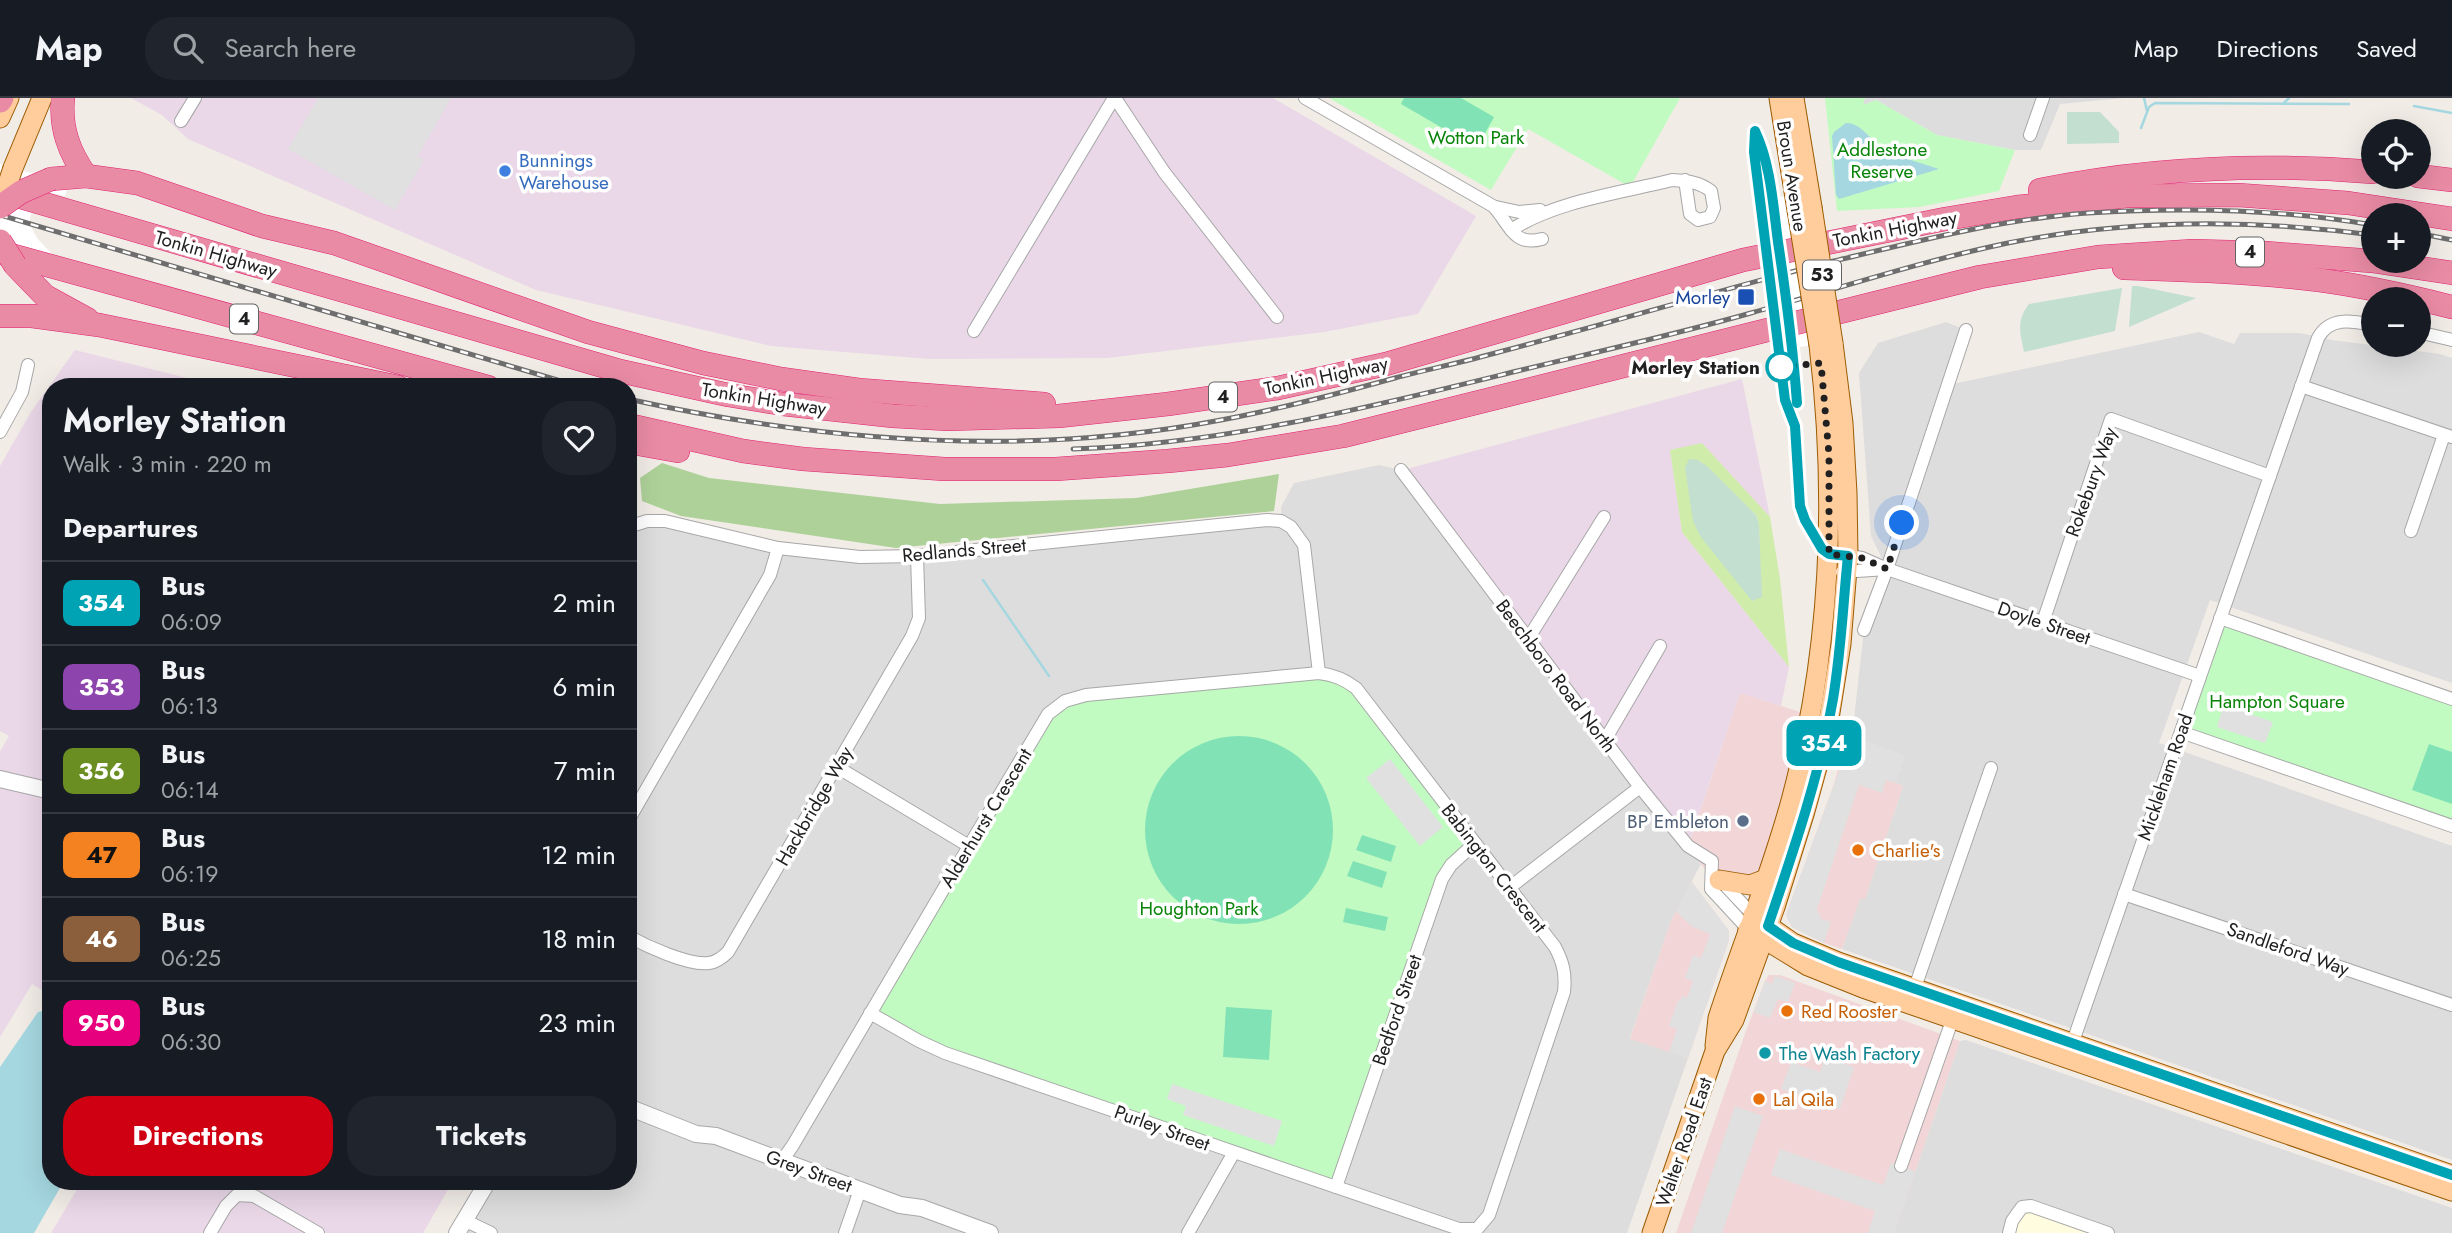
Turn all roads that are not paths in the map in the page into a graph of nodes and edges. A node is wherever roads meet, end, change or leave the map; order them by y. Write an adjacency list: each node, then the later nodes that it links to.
1 (9, 98): 10 (main road)
2 (42, 98): 14 (main road)
3 (63, 98): 15 (highway)
4 (195, 98): 11 (street)
5 (1115, 98): 34 (street); 38 (street)
6 (1305, 98): 20 (street)
7 (1779, 98): 23 (main road, Broun Avenue / 53)
8 (1794, 98): 23 (main road, Broun Avenue / 53)
9 (2043, 98): 12 (street)
10 (0, 118)
11 (181, 121)
12 (2030, 135)
13 (2361, 171): 25 (highway)
14 (7, 175): 21 (main road, bridge)
15 (86, 176): 21 (highway, bridge); 45 (highway)
16 (2431, 178): 18 (highway)
17 (1685, 180): 22 (street)
18 (2452, 180)
19 (0, 191): 45 (highway, Tonkin Highway / 4)
20 (1493, 206): 22 (street); 26 (street)
21 (0, 207)
22 (1557, 208): 26 (street)
23 (1805, 209): 58 (main road, Broun Avenue / 53, bridge)
24 (2452, 219): 25 (highway, Tonkin Highway / 4)
25 (1909, 226): 45 (highway, Tonkin Highway / 4)
26 (1511, 230): 27 (street)
27 (1542, 239)
28 (0, 241): 29 (highway, bridge)
29 (7, 258): 36 (highway); 43 (highway, 4)
30 (2048, 265): 31 (highway, 4); 32 (highway); 50 (highway, 4)
31 (2452, 273)
32 (2452, 307)
33 (0, 316): 36 (highway)
34 (1277, 317)
35 (2361, 323): 44 (street, Mickleham Road)
36 (99, 325): 42 (highway)
37 (1966, 330): 59 (street)
38 (974, 331)
39 (2431, 335): 40 (street)
40 (2452, 340)
41 (28, 365): 47 (street)
42 (355, 378)
43 (454, 378)
44 (2301, 386): 48 (street); 52 (street, Mickleham Road)
45 (1113, 409)
46 (637, 427): 50 (highway, 4)
47 (0, 432)
48 (2448, 436): 55 (street)
49 (637, 443): 50 (highway)
50 (803, 458)
51 (1401, 470): 63 (street, Beechboro Road North)
52 (2270, 475): 60 (street, Mickleham Road); 61 (street, Rokebury Way)
53 (1604, 517): 63 (street)
54 (637, 524): 56 (street, Redlands Street)
55 (2411, 531)
56 (778, 548): 57 (street, Redlands Street); 75 (street)
57 (917, 556): 65 (street, Redlands Street); 70 (street, Hackbridge Way)
58 (1838, 563): 59 (street, Doyle Street); 80 (main road, Broun Avenue / 53); 83 (main road, Broun Avenue / 53)
59 (1887, 569): 61 (street, Doyle Street); 62 (street)
60 (2220, 618): 66 (street, Mickleham Road); 67 (street)
61 (2042, 622): 66 (street, Doyle Street)
62 (1864, 630)
63 (1528, 639): 69 (street, Beechboro Road North)
64 (1660, 646): 69 (street)
65 (1319, 673): 77 (street, Babington Crescent); 78 (street, Alderhurst Crescent)
66 (2200, 676): 68 (street, Mickleham Road)
67 (2452, 699)
68 (2180, 732): 76 (street); 82 (street, Mickleham Road)
69 (1605, 740): 73 (street, Beechboro Road North)
70 (837, 767): 78 (street); 84 (street, Hackbridge Way)
71 (1991, 768): 87 (street)
72 (0, 779): 74 (street)
73 (1640, 787): 79 (street, Beechboro Road North); 81 (street)
74 (42, 789)
75 (637, 805)
76 (2452, 826)
77 (1474, 844): 81 (street, Babington Crescent); 98 (street, Bedford Street)
78 (969, 846): 90 (street, Alderhurst Crescent)
79 (1715, 878): 80 (main road); 83 (street, Beechboro Road North)
80 (1766, 879): 83 (main road, Broun Avenue / 53)
81 (1509, 888): 105 (street, Babington Crescent)
82 (2124, 894): 88 (street, Sandleford Way); 91 (street, Mickleham Road)
83 (1758, 927): 85 (main road, Beechboro Road North); 86 (main road, Walter Road East); 87 (main road, Beechboro Road North); 92 (main road, Walter Road East)
84 (637, 940)
85 (1808, 966): 86 (main road); 87 (main road, Beechboro Road North)
86 (1752, 968): 92 (main road, Walter Road East)
87 (1911, 997): 89 (main road, Beechboro Road North)
88 (2452, 1005)
89 (1955, 1012): 91 (main road, Beechboro Road North); 96 (street)
90 (870, 1013): 94 (street, Purley Street); 95 (street, Alderhurst Crescent)
91 (2070, 1050): 97 (main road, Beechboro Road North); 101 (main road, Beechboro Road North)
92 (1715, 1051): 112 (main road, Walter Road East)
93 (637, 1111): 95 (street, Grey Street)
94 (1233, 1154): 98 (street, Purley Street); 111 (street)
95 (782, 1161): 100 (street, Grey Street)
96 (1901, 1166)
97 (2452, 1175)
98 (1336, 1187): 104 (street, Purley Street)
99 (483, 1190): 102 (street)
100 (860, 1190): 109 (street); 110 (street, Grey Street)
101 (2452, 1191)
102 (461, 1227): 108 (street)
103 (2011, 1227): 113 (street)
104 (1460, 1229): 105 (street, Babington Crescent)
105 (1479, 1231)
106 (210, 1233): 107 (street)
107 (318, 1233)
108 (491, 1233)
109 (845, 1233)
110 (987, 1233)
111 (1188, 1233)
112 (1652, 1233)
113 (2108, 1233)

